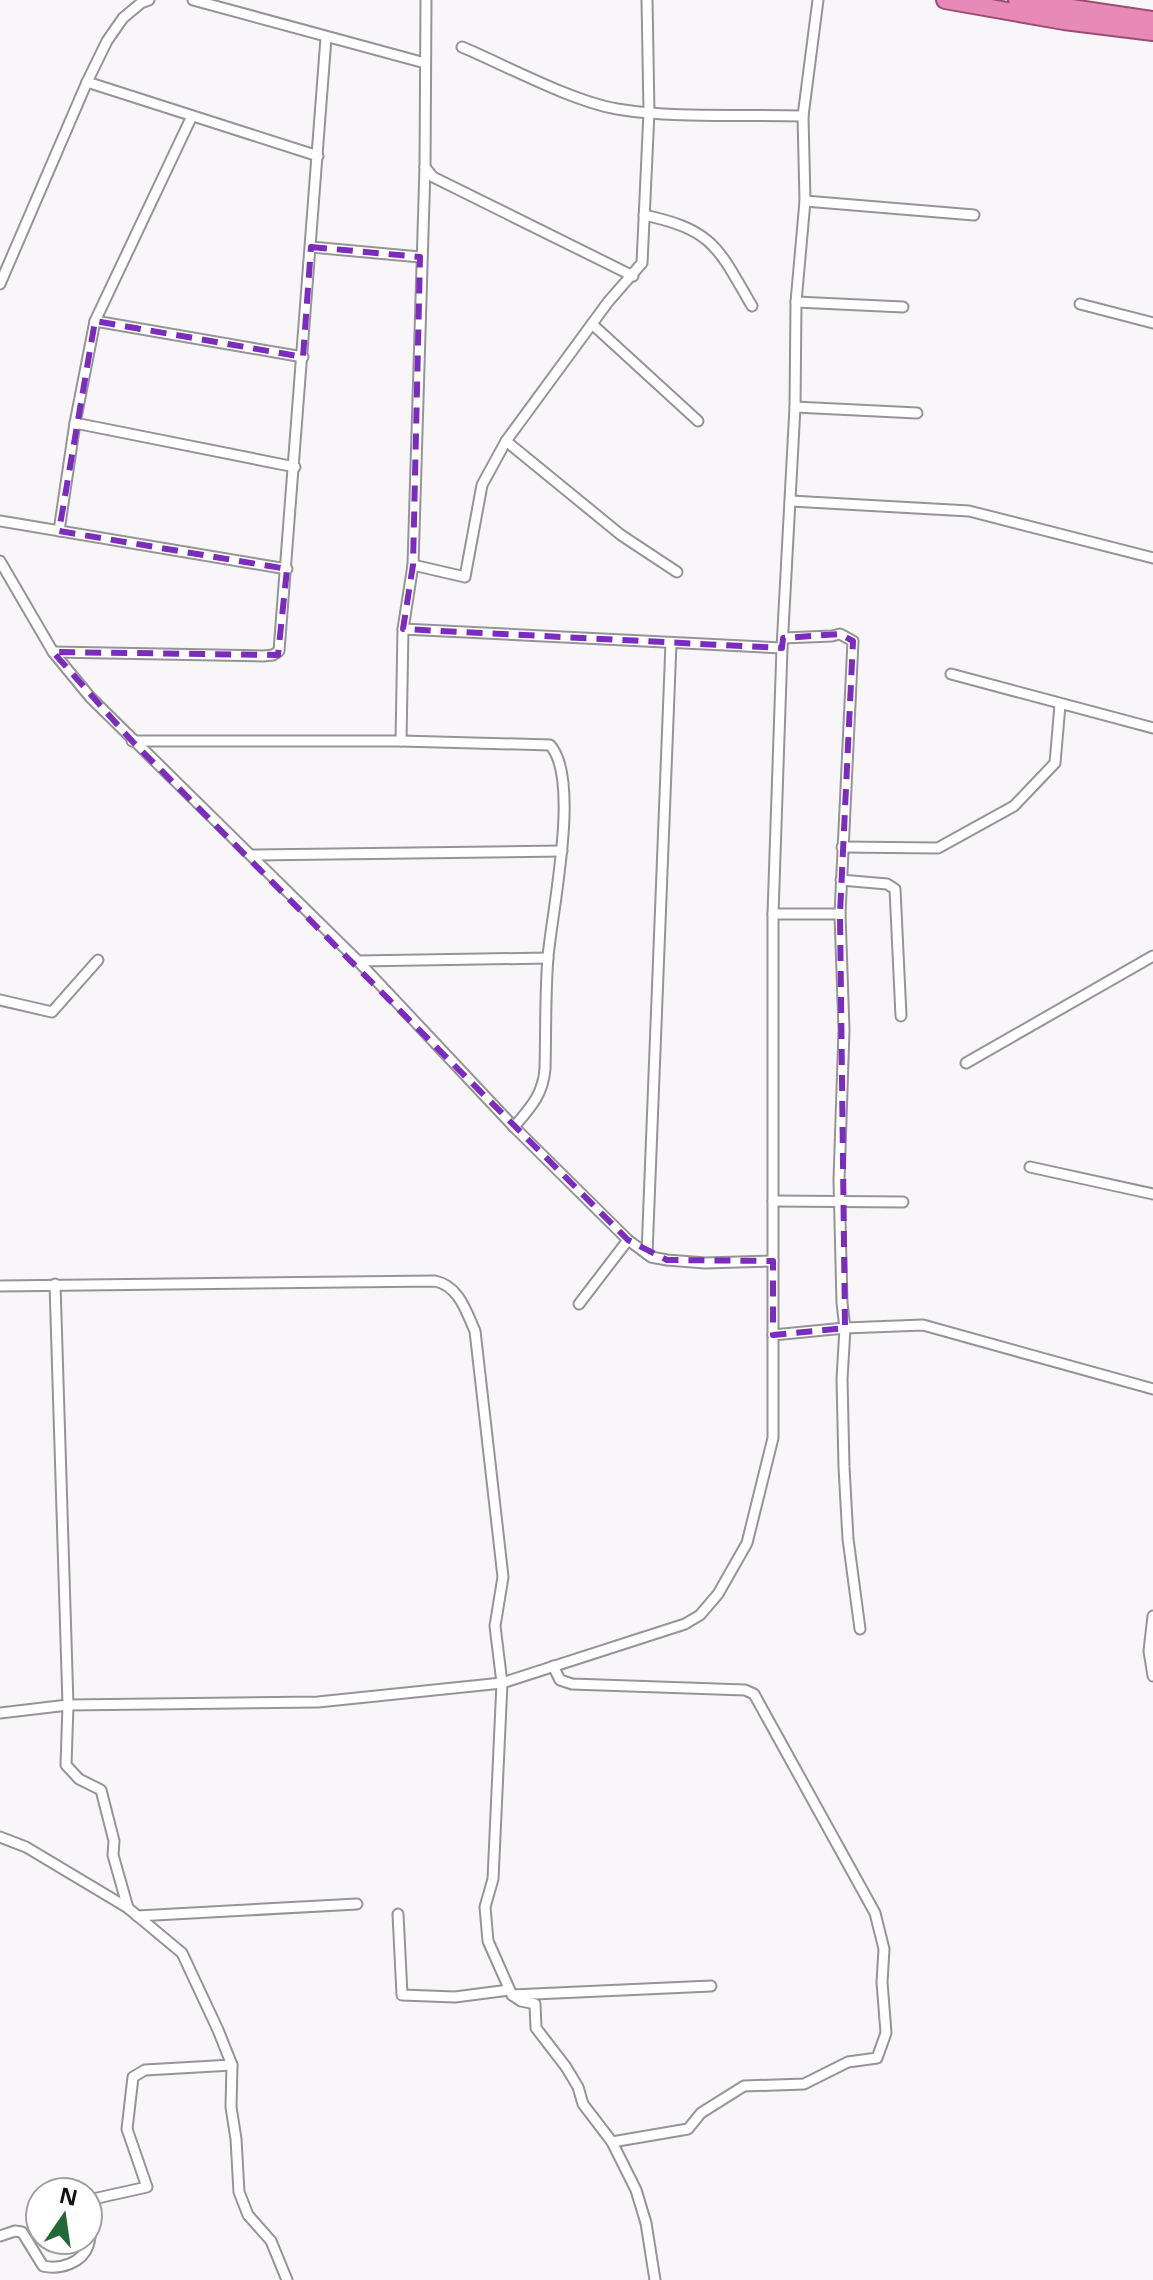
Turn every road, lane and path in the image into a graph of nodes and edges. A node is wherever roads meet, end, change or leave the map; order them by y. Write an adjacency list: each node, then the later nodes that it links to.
1 (149, 0): 13 (street)
2 (193, 0): 10 (street)
3 (426, 0): 12 (street)
4 (647, 0): 14 (street)
5 (818, 0): 16 (street)
6 (945, 0): 9 (highway)
7 (1017, 0): 8 (highway)
8 (1153, 20)
9 (1153, 32)
10 (326, 38): 12 (street); 17 (street)
11 (462, 47): 14 (street)
12 (425, 63): 18 (street)
13 (87, 82): 15 (street); 25 (street)
14 (649, 112): 16 (street); 20 (street)
15 (192, 116): 17 (street); 30 (street)
16 (803, 116): 19 (street)
17 (318, 156): 22 (street)
18 (425, 167): 23 (street); 24 (street)
19 (805, 201): 21 (street); 26 (street)
20 (644, 215): 24 (street); 28 (street)
21 (974, 215)
22 (311, 247): 23 (street); 33 (street)
23 (420, 257): 45 (street)
24 (633, 276): 32 (street)
25 (0, 284)
26 (796, 302): 29 (street); 34 (street)
27 (1080, 304): 31 (street)
28 (752, 306)
29 (903, 307)
30 (95, 321): 33 (street); 37 (street)
31 (1153, 323)
32 (592, 324): 36 (street); 38 (street)
33 (303, 357): 39 (street)
34 (795, 407): 35 (street); 40 (street)
35 (917, 413)
36 (698, 421)
37 (75, 423): 39 (street); 42 (street)
38 (506, 441): 45 (street); 47 (street)
39 (295, 467): 46 (street)
40 (791, 501): 43 (street); 50 (street)
41 (0, 521): 42 (street)
42 (59, 531): 46 (street)
43 (1153, 558)
44 (0, 561): 51 (street)
45 (413, 565): 48 (street)
46 (287, 569): 51 (street)
47 (677, 572)
48 (403, 629): 49 (street); 56 (street)
49 (671, 643): 50 (street); 77 (street)
50 (782, 643): 57 (street); 61 (street)
51 (53, 652): 55 (street)
52 (951, 674): 53 (street)
53 (1060, 705): 54 (street); 57 (street)
54 (1153, 728)
55 (132, 741): 56 (street); 59 (street)
56 (401, 741): 58 (street)
57 (842, 847): 60 (street)
58 (562, 851): 59 (street); 64 (street)
59 (251, 855): 66 (street)
60 (841, 880): 62 (street); 68 (street)
61 (773, 914): 62 (street); 74 (street)
62 (840, 914): 73 (street)
63 (1153, 956): 69 (street)
64 (548, 958): 66 (street); 70 (street)
65 (98, 960): 67 (street)
66 (358, 961): 70 (street)
67 (0, 1000)
68 (901, 1016)
69 (966, 1063)
70 (514, 1127): 76 (street)
71 (1030, 1167): 72 (street)
72 (1153, 1194)
73 (840, 1200): 74 (street); 75 (street); 82 (street)
74 (773, 1201): 78 (street)
75 (903, 1202)
76 (628, 1240): 77 (street); 81 (street)
77 (647, 1254): 78 (street)
78 (773, 1261): 83 (street)
79 (55, 1284): 80 (street); 89 (street); 90 (street)
80 (0, 1286)
81 (579, 1304)
82 (845, 1328): 83 (street); 84 (street); 86 (street)
83 (773, 1335): 87 (street)
84 (1153, 1389)
85 (1153, 1616): 88 (street)
86 (860, 1629)
87 (553, 1666): 89 (street); 100 (street)
88 (1153, 1676)
89 (502, 1683): 90 (street); 98 (street)
90 (68, 1705): 91 (street); 94 (street)
91 (0, 1713)
92 (0, 1837): 94 (street)
93 (357, 1904): 96 (street)
94 (128, 1908): 96 (street)
95 (398, 1914): 98 (street)
96 (137, 1916): 99 (street)
97 (711, 1986): 98 (street)
98 (510, 1993): 100 (street)
99 (232, 2065): 101 (street); 102 (street)
100 (612, 2142): 103 (street)
101 (0, 2236)
102 (287, 2280)
103 (655, 2280)

